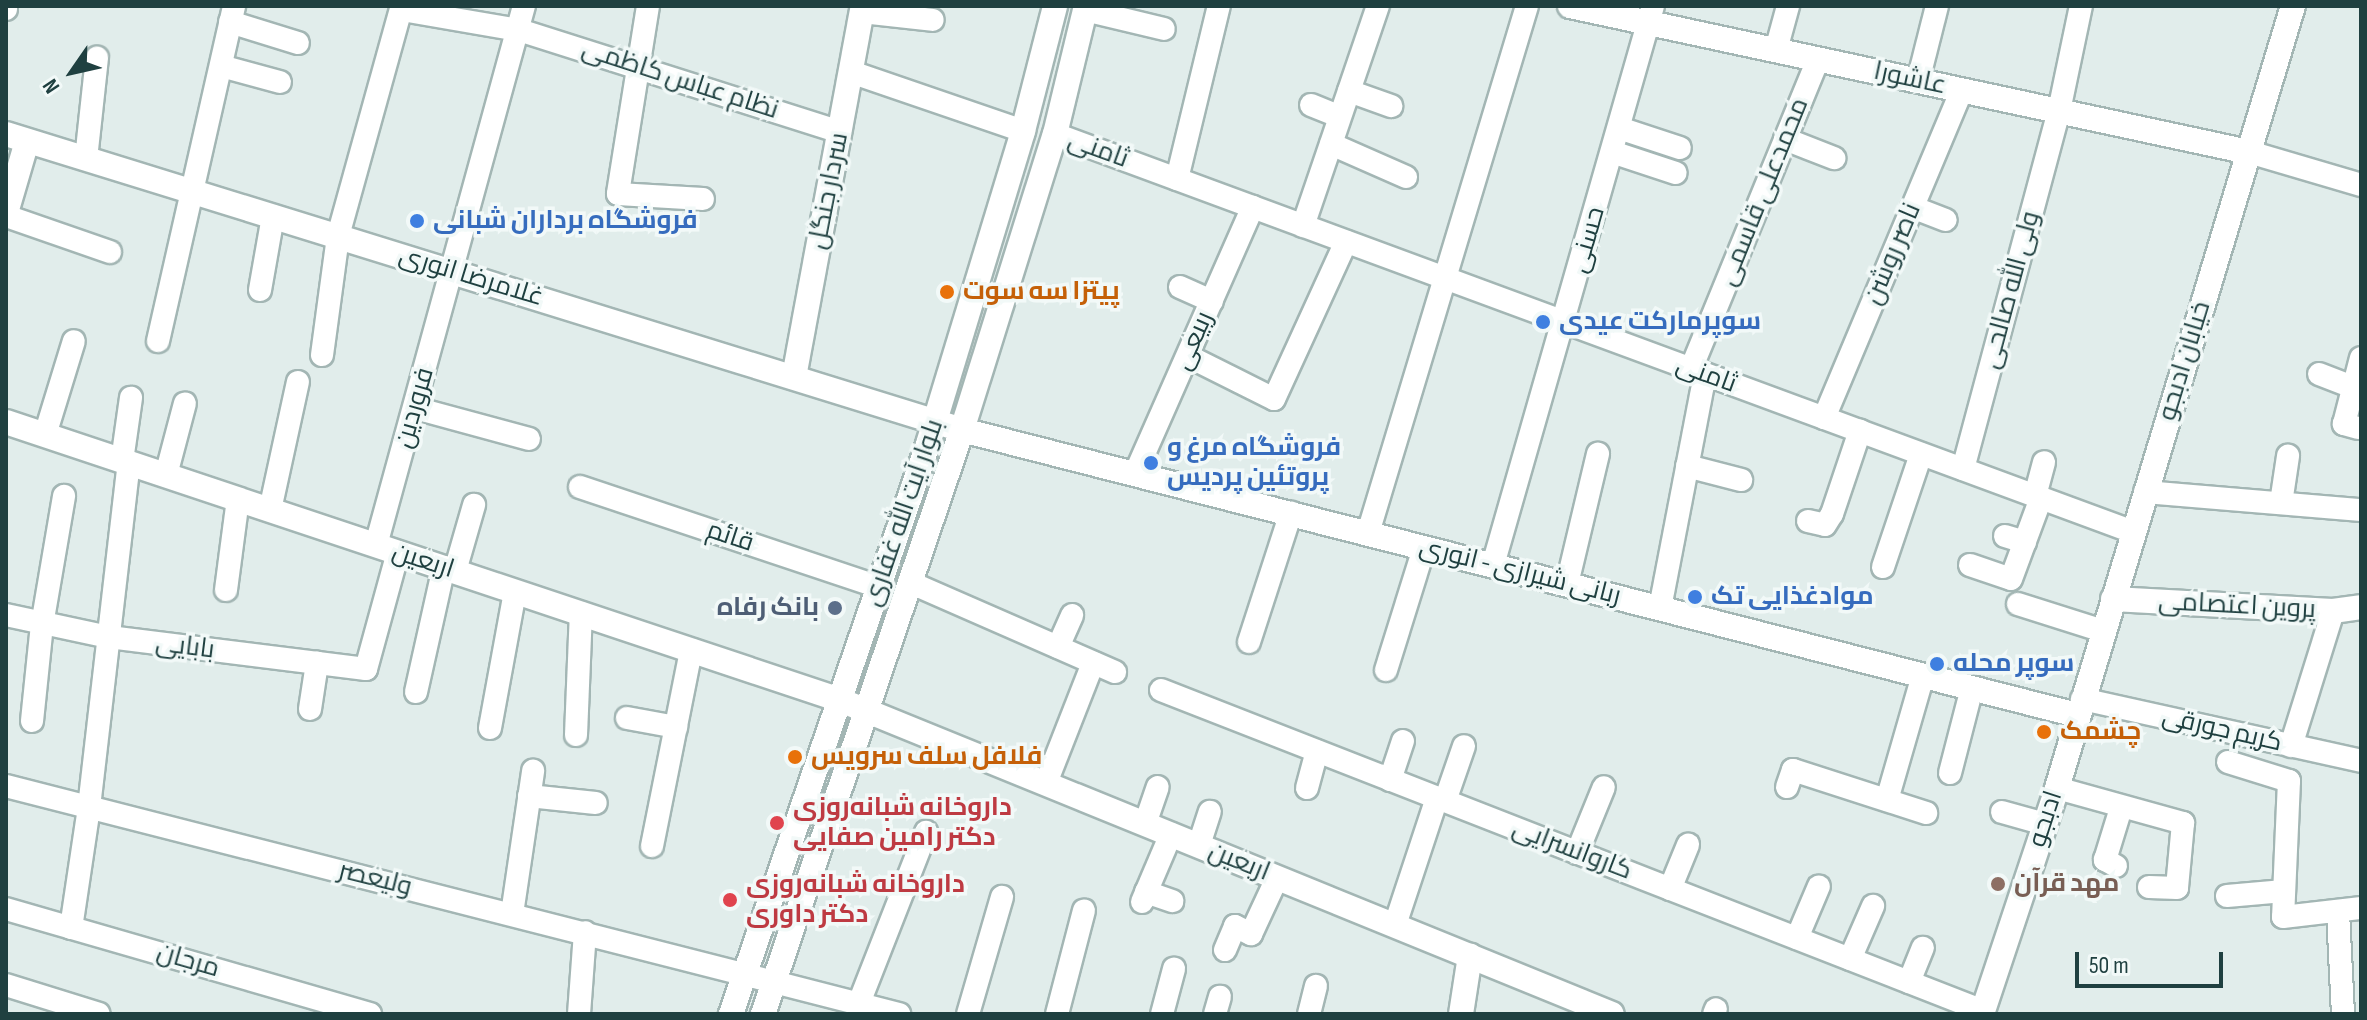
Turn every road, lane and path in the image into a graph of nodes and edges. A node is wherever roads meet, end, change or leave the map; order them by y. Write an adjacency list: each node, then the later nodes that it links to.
1 (524, 6): 19 (street, فروردین)
2 (648, 6): 24 (street)
3 (1055, 6): 36 (street, بلوار آیت الله غفاری)
4 (1219, 6): 49 (street)
5 (1378, 6): 30 (street)
6 (1527, 6): 63 (street)
7 (1570, 6): 16 (street, عاشورا)
8 (1788, 6): 21 (street)
9 (1937, 6): 27 (street)
10 (2081, 6): 33 (street, ولی الله صالحی)
11 (2293, 6): 44 (street, خیابان ادبجو)
12 (402, 8): 19 (street, نظام عباس کاظمی); 59 (street)
13 (1085, 8): 18 (street); 38 (street, بلوار آیت الله غفاری)
14 (863, 9): 17 (street); 26 (street, سردار جنگل)
15 (232, 14): 20 (street); 25 (street)
16 (1651, 14): 21 (street, عاشورا); 35 (street, حسنی)
17 (933, 20)
18 (1164, 29)
19 (519, 30): 24 (street, نظام عباس کاظمی); 62 (street, فروردین)
20 (298, 43)
21 (1776, 50): 23 (street, عاشورا)
22 (97, 58): 46 (street)
23 (1818, 59): 27 (street, عاشورا); 40 (street, محمدعلی قاسمی)
24 (637, 65): 37 (street, نظام عباس کاظمی); 52 (street)
25 (221, 66): 28 (street); 51 (street)
26 (851, 72): 36 (street); 37 (street, سردار جنگل)
27 (1918, 81): 29 (street, عاشورا)
28 (280, 82)
29 (1962, 90): 33 (street, عاشورا); 54 (street, ناصر روشن)
30 (1349, 91): 32 (street); 34 (street)
31 (1311, 105): 34 (street)
32 (1391, 106)
33 (2059, 111): 44 (street, عاشورا); 95 (street, ولی الله صالحی)
34 (1340, 117): 41 (street)
35 (1619, 128): 42 (street); 43 (street, حسنی)
36 (1023, 131): 82 (street, بلوار آیت الله غفاری)
37 (840, 132): 75 (street, سردار جنگل)
38 (1055, 134): 49 (street, ثامنی); 85 (street, بلوار آیت الله غفاری)
39 (16, 138): 46 (street, غلامرضا انوری); 55 (street)
40 (1785, 139): 45 (street); 73 (street, محمدعلی قاسمی)
41 (1331, 144): 48 (street); 58 (street)
42 (1680, 148)
43 (1612, 152): 47 (street); 67 (street, حسنی)
44 (2249, 152): 50 (street); 100 (street, خیابان ادبجو)
45 (1834, 158)
46 (86, 159): 51 (street, غلامرضا انوری)
47 (1676, 173)
48 (1406, 177)
49 (1177, 179): 53 (street, ثامنی)
50 (2361, 185)
51 (194, 192): 56 (street, غلامرضا انوری); 69 (street)
52 (703, 199)
53 (1253, 207): 58 (street, ثامنی); 66 (street, ربیعی)
54 (1912, 207): 57 (street); 81 (street, ناصر روشن)
55 (6, 214): 61 (street)
56 (273, 216): 59 (street, غلامرضا انوری); 65 (street)
57 (1946, 220)
58 (1303, 226): 60 (street, ثامنی)
59 (338, 236): 62 (street, غلامرضا انوری); 70 (street)
60 (1346, 242): 63 (street, ثامنی); 71 (street)
61 (110, 252)
62 (453, 272): 75 (street, غلامرضا انوری); 80 (street, فروردین)
63 (1445, 278): 67 (street, ثامنی); 111 (street)
64 (1180, 287): 66 (street)
65 (260, 290)
66 (1212, 301): 71 (street, ربیعی)
67 (1565, 322): 73 (street, ثامنی); 114 (street, حسنی)
68 (74, 341): 87 (street)
69 (158, 341)
70 (322, 355)
71 (1188, 356): 96 (street, ربیعی)
72 (2361, 358): 77 (street)
73 (1698, 372): 81 (street, ثامنی); 94 (street, محمدعلی قاسمی)
74 (2319, 374): 77 (street)
75 (794, 377): 82 (street, غلامرضا انوری)
76 (298, 382): 106 (street)
77 (2353, 387): 84 (street)
78 (131, 398): 92 (street)
79 (185, 403): 97 (street)
80 (415, 408): 88 (street); 113 (street, فروردین)
81 (1824, 418): 86 (street, ثامنی)
82 (935, 420): 85 (street, غلامرضا انوری); 120 (street, بلوار آیت الله غفاری)
83 (6, 422): 87 (street, اربعین)
84 (2358, 428)
85 (962, 430): 96 (street, ربانی شیرازی - انوری); 118 (street, بلوار آیت الله غفاری)
86 (1860, 431): 90 (street, ثامنی); 109 (street)
87 (45, 435): 92 (street, اربعین)
88 (529, 439)
89 (1598, 454): 119 (street)
90 (1921, 454): 95 (street, ثامنی); 116 (street)
91 (2288, 456): 104 (street)
92 (126, 462): 97 (street, اربعین); 133 (street)
93 (2044, 462): 102 (street)
94 (1687, 466): 98 (street); 126 (street, محمدعلی قاسمی)
95 (1963, 469): 102 (street, ثامنی)
96 (1135, 474): 108 (street, ربانی شیرازی - انوری)
97 (166, 475): 103 (street, اربعین)
98 (1741, 480)
99 (580, 487): 120 (street, قائم)
100 (2145, 492): 104 (street); 110 (street, خیابان ادبجو)
101 (64, 496): 131 (street)
102 (2038, 497): 110 (street, ثامنی); 115 (street)
103 (238, 499): 106 (street, اربعین); 121 (street)
104 (2281, 503): 107 (street)
105 (474, 505): 117 (street)
106 (270, 510): 113 (street, اربعین)
107 (2361, 510)
108 (1291, 513): 111 (street, ربانی شیرازی - انوری); 134 (street)
109 (1808, 521)
110 (2133, 532): 123 (street, خیابان ادبجو)
111 (1368, 533): 112 (street, ربانی شیرازی - انوری)
112 (1424, 548): 114 (street, ربانی شیرازی - انوری); 140 (street)
113 (387, 549): 117 (street, اربعین); 139 (street, فروردین)
114 (1493, 565): 119 (street, ربانی شیرازی - انوری)
115 (1970, 565)
116 (1883, 567)
117 (449, 569): 122 (street, اربعین); 145 (street)
118 (909, 582): 135 (street); 149 (street, بلوار آیت الله غفاری)
119 (1567, 584): 126 (street, ربانی شیرازی - انوری)
120 (879, 587): 146 (street, بلوار آیت الله غفاری)
121 (226, 590)
122 (515, 592): 128 (street, اربعین); 153 (street)
123 (2113, 599): 127 (street, پروین اعتصامی); 132 (street, خیابان ادبجو)
124 (2018, 604): 132 (street)
125 (2361, 607): 127 (street, پروین اعتصامی)
126 (1660, 608): 142 (street, ربانی شیرازی - انوری)
127 (2333, 611): 157 (street)
128 (581, 613): 136 (street, اربعین); 154 (street)
129 (6, 615): 131 (street, بابایی)
130 (1072, 615): 135 (street)
131 (42, 625): 133 (street, بابایی); 151 (street)
132 (2103, 631): 147 (street, خیابان ادبجو)
133 (109, 637): 137 (street, بابایی); 175 (street)
134 (1249, 642)
135 (1058, 647): 138 (street)
136 (691, 650): 146 (street, اربعین); 152 (street)
137 (317, 663): 139 (street, بابایی); 148 (street)
138 (1093, 663): 141 (street); 164 (street)
139 (366, 669)
140 (1386, 670)
141 (1115, 672)
142 (1923, 675): 143 (street, ربانی شیرازی - انوری); 173 (street)
143 (1972, 688): 147 (street, ربانی شیرازی - انوری); 162 (street)
144 (1161, 690): 158 (street, کاروانسرایی)
145 (416, 692)
146 (840, 700): 149 (street, اربعین); 212 (street, بلوار آیت الله غفاری)
147 (2080, 707): 157 (street, کریم جورقی); 170 (street, ادبجو)
148 (310, 709)
149 (866, 710): 164 (street, اربعین); 213 (street, بلوار آیت الله غفاری)
150 (627, 718): 152 (street)
151 (32, 721)
152 (676, 727): 186 (street)
153 (490, 728)
154 (576, 735)
155 (1403, 741): 163 (street)
156 (1464, 746): 172 (street)
157 (2291, 746): 159 (street, کریم جورقی)
158 (1317, 751): 163 (street, کاروانسرایی); 169 (street)
159 (2361, 761)
160 (2228, 762): 193 (street)
161 (533, 771): 171 (street)
162 (1950, 773)
163 (1390, 780): 172 (street, کاروانسرایی)
164 (1046, 783): 180 (street, اربعین)
165 (6, 786): 175 (street, ولیعصر)
166 (1158, 787): 180 (street)
167 (1604, 787): 187 (street)
168 (1787, 787): 173 (street)
169 (1307, 788)
170 (2057, 788): 176 (street); 181 (street, ادبجو)
171 (529, 796): 174 (street); 202 (street)
172 (1441, 799): 187 (street, کاروانسرایی); 203 (street)
173 (1887, 800): 179 (street)
174 (596, 803)
175 (89, 807): 202 (street, ولیعصر); 204 (street)
176 (2121, 808): 188 (street); 191 (street)
177 (1210, 812): 184 (street)
178 (2002, 812): 181 (street)
179 (1926, 813)
180 (1145, 824): 183 (street, اربعین)
181 (2045, 824): 218 (street, ادبجو)
182 (926, 832): 217 (street)
183 (1171, 834): 184 (street, اربعین); 196 (street)
184 (1199, 845): 189 (street, اربعین)
185 (1688, 845): 192 (street)
186 (652, 846)
187 (1577, 853): 192 (street, کاروانسرایی)
188 (2116, 866)
189 (1277, 878): 203 (street, اربعین); 208 (street)
190 (1819, 886): 206 (street)
191 (2149, 887)
192 (1670, 889): 206 (street, کاروانسرایی)
193 (2284, 891): 194 (street); 201 (street)
194 (2227, 896)
195 (1002, 897): 225 (street)
196 (1172, 901)
197 (1873, 906): 210 (street)
198 (2361, 908): 201 (street)
199 (6, 909): 204 (street, مرجان)
200 (1084, 910): 226 (street)
201 (2338, 912): 231 (street)
202 (512, 914): 205 (street, ولیعصر)
203 (1395, 925): 209 (street, اربعین)
204 (71, 928): 220 (street, مرجان)
205 (585, 932): 212 (street, ولیعصر); 221 (street)
206 (1797, 938): 210 (street, کاروانسرایی)
207 (1923, 948): 214 (street)
208 (1225, 950)
209 (1470, 956): 229 (street); 230 (street, اربعین)
210 (1850, 959): 214 (street, کاروانسرایی)
211 (1174, 969): 227 (street)
212 (745, 973): 213 (street, ولیعصر); 222 (street, بلوار آیت الله غفاری)
213 (774, 981): 217 (street); 223 (street, بلوار آیت الله غفاری)
214 (1909, 982): 218 (street, کاروانسرایی)
215 (6, 985): 219 (street)
216 (1316, 986): 228 (street)
217 (859, 1003): 224 (street)
218 (1982, 1012)
219 (99, 1014)
220 (370, 1014)
221 (579, 1014)
222 (731, 1014)
223 (763, 1014)
224 (899, 1014)
225 (968, 1014)
226 (1057, 1014)
227 (1162, 1014)
228 (1309, 1014)
229 (1461, 1014)
230 (1612, 1014)
231 (2343, 1014)

